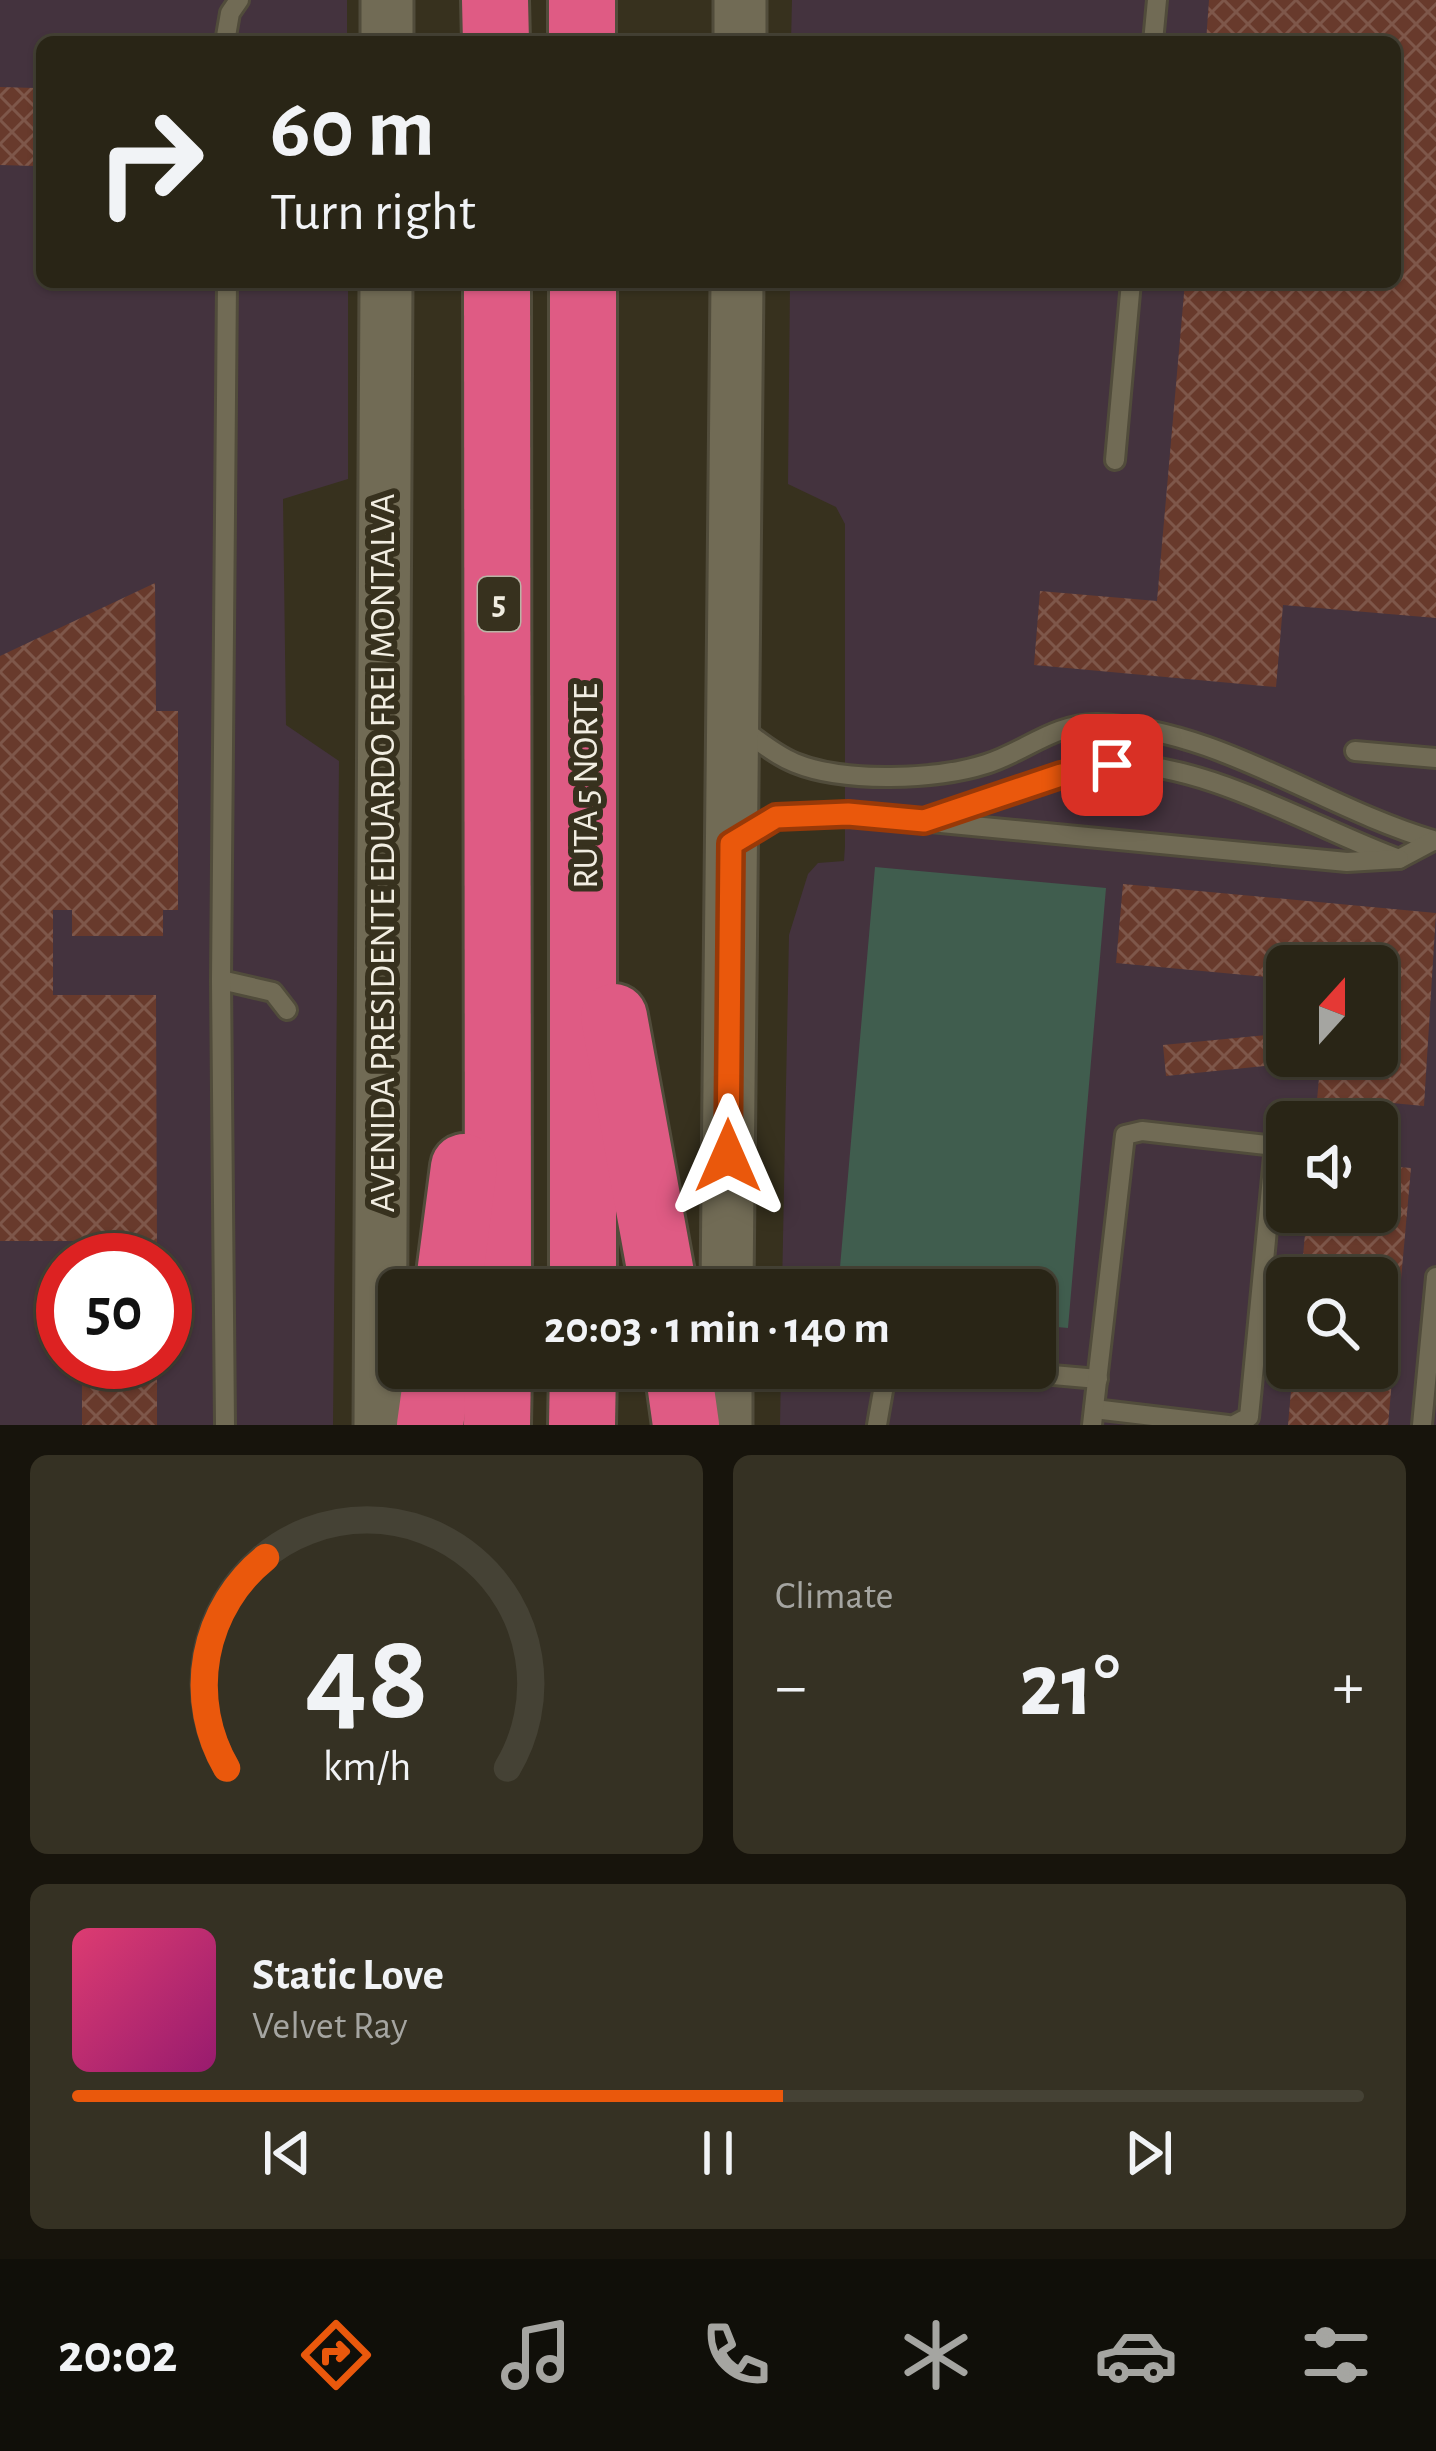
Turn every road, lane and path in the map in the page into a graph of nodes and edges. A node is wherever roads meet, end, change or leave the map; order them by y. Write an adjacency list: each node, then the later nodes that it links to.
1 (239, 0): 7 (lane)
2 (387, 0): 8 (main road)
3 (495, 0): 9 (highway)
4 (582, 0): 10 (highway)
5 (740, 0): 11 (main road)
6 (1157, 0): 12 (lane)
7 (226, 36)
8 (387, 36)
9 (496, 36)
10 (581, 36)
11 (740, 36)
12 (1154, 36)
13 (227, 288): 29 (lane)
14 (386, 288): 47 (main road, AVENIDA PRESIDENTE EDUARDO FREI MONTALVA)
15 (497, 288): 28 (highway, 5)
16 (583, 288): 24 (highway, RUTA 5 NORTE)
17 (736, 288): 20 (main road)
18 (1130, 288): 19 (lane)
19 (1115, 460)
20 (732, 722): 25 (lane); 26 (main road)
21 (1355, 751): 22 (lane)
22 (1436, 758)
23 (924, 821): 26 (lane); 27 (lane); 27 (lane)
24 (586, 836): 33 (highway, RUTA 5 NORTE); 34 (highway)
25 (1434, 841): 27 (lane)
26 (731, 844): 35 (main road)
27 (1399, 859)
28 (501, 926): 31 (highway); 32 (highway, 5)
29 (221, 980): 30 (lane); 46 (lane)
30 (287, 1010)
31 (451, 1269)
32 (498, 1269)
33 (584, 1269)
34 (660, 1269)
35 (727, 1269)
36 (1436, 1277): 55 (lane)
37 (1056, 1375): 38 (lane)
38 (1098, 1379): 45 (lane); 54 (lane)
39 (435, 1389): 48 (highway)
40 (498, 1389): 49 (highway)
41 (583, 1389): 50 (highway)
42 (681, 1389): 51 (highway)
43 (726, 1389): 52 (main road)
44 (883, 1389): 53 (lane)
45 (1093, 1417): 54 (lane)
46 (225, 1425)
47 (380, 1425)
48 (430, 1425)
49 (497, 1425)
50 (583, 1425)
51 (686, 1425)
52 (726, 1425)
53 (877, 1425)
54 (1231, 1425)
55 (1422, 1425)

